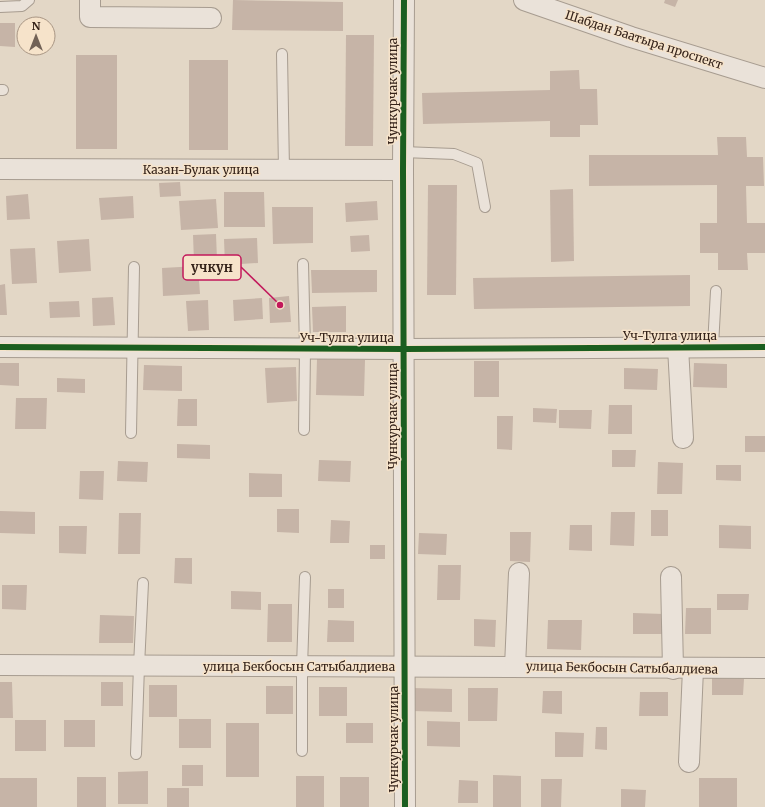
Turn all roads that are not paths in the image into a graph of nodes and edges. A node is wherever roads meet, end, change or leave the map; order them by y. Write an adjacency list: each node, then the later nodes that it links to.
1 (29, 0): 5 (lane)
2 (90, 0): 6 (street)
3 (404, 0): 9 (street, Чункурчак улица)
4 (524, 0): 8 (street, Шабдан Баатыра проспект)
5 (0, 8)
6 (211, 18)
7 (282, 54): 11 (lane)
8 (765, 78)
9 (403, 161): 11 (street, Казан-Булак улица); 12 (lane); 22 (street, Чункурчак улица)
10 (0, 169): 11 (street, Казан-Булак улица)
11 (284, 170)
12 (485, 207)
13 (303, 264): 21 (lane)
14 (134, 267): 20 (lane)
15 (716, 291): 16 (lane)
16 (713, 346): 18 (street, Уч-Тулга улица); 19 (street, Уч-Тулга улица)
17 (0, 347): 20 (street, Уч-Тулга улица)
18 (678, 347): 22 (street, Уч-Тулга улица); 25 (street)
19 (765, 347)
20 (132, 348): 21 (street, Уч-Тулга улица); 24 (lane)
21 (305, 349): 22 (street, Уч-Тулга улица); 23 (lane)
22 (404, 349): 33 (street, Чункурчак улица)
23 (304, 430)
24 (131, 433)
25 (683, 438)
26 (518, 573): 34 (street)
27 (305, 576): 32 (lane)
28 (671, 577): 36 (street)
29 (143, 583): 31 (lane)
30 (0, 665): 31 (street, улица Бекбосын Сатыбалдиева)
31 (139, 666): 32 (street, улица Бекбосын Сатыбалдиева); 39 (lane)
32 (302, 667): 33 (street, улица Бекбосын Сатыбалдиева); 38 (lane)
33 (405, 667): 34 (street, улица Бекбосын Сатыбалдиева); 41 (street, Чункурчак улица)
34 (515, 667): 36 (street, улица Бекбосын Сатыбалдиева)
35 (765, 668): 37 (street, улица Бекбосын Сатыбалдиева)
36 (673, 669): 37 (street, улица Бекбосын Сатыбалдиева)
37 (693, 669): 40 (street)
38 (302, 751)
39 (136, 754)
40 (689, 762)
41 (405, 807)

